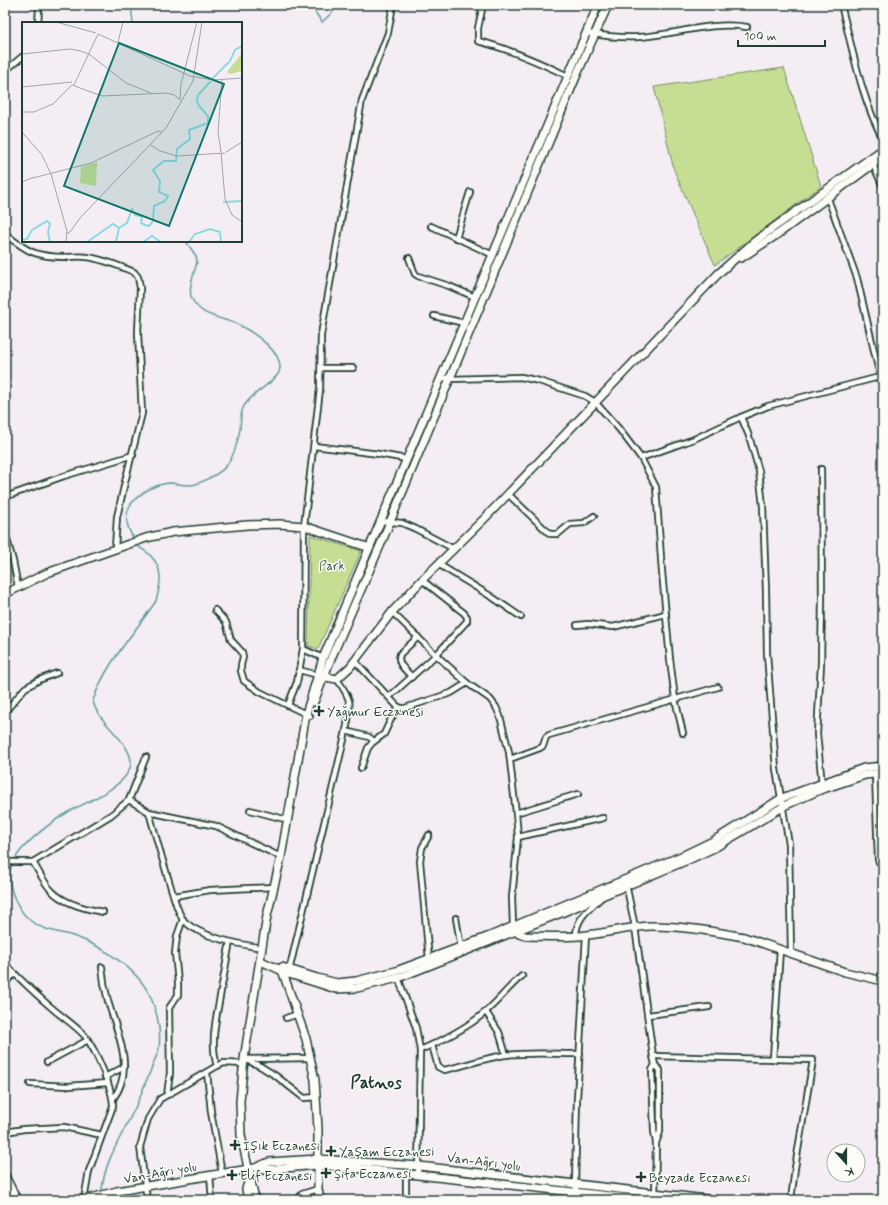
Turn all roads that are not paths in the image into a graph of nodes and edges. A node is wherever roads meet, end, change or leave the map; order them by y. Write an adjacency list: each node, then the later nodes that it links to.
1 (37, 5): 7 (street)
2 (393, 5): 29 (street)
3 (483, 5): 13 (street)
4 (598, 5): 9 (main road)
5 (608, 5): 10 (main road)
6 (841, 5): 14 (street)
7 (38, 22)
8 (747, 27): 10 (street)
9 (586, 33): 10 (street); 13 (main road)
10 (595, 35): 33 (main road)
11 (22, 57): 12 (street)
12 (5, 71)
13 (568, 76): 24 (main road)
14 (883, 139)
15 (883, 150): 17 (main road)
16 (883, 157): 17 (main road)
17 (871, 162): 18 (street); 20 (main road)
18 (883, 187)
19 (470, 192): 23 (street)
20 (826, 194): 31 (street); 35 (main road)
21 (431, 226): 23 (street)
22 (5, 234): 38 (street)
23 (456, 238): 24 (street)
24 (492, 255): 26 (main road)
25 (409, 258): 26 (street)
26 (475, 297): 28 (main road)
27 (434, 316): 28 (street)
28 (464, 323): 32 (main road)
29 (320, 368): 30 (street); 37 (street)
30 (353, 368)
31 (882, 376): 34 (street); 36 (street)
32 (441, 377): 33 (street); 40 (main road)
33 (450, 380): 35 (street); 46 (main road)
34 (883, 389)
35 (596, 402): 39 (street); 42 (main road)
36 (740, 416): 39 (street); 90 (street)
37 (314, 446): 40 (street); 47 (street)
38 (132, 455): 43 (street); 49 (street)
39 (641, 458): 58 (street)
40 (406, 459): 45 (main road)
41 (821, 469): 88 (street)
42 (508, 494): 44 (street); 51 (main road)
43 (5, 497)
44 (594, 516)
45 (381, 521): 46 (street); 50 (main road)
46 (390, 522): 51 (street); 68 (main road)
47 (304, 526): 49 (main road); 50 (main road); 62 (street)
48 (5, 533): 54 (street)
49 (115, 548): 54 (main road)
50 (370, 548): 64 (main road)
51 (454, 549): 52 (main road)
52 (438, 564): 53 (main road); 59 (street)
53 (422, 580): 57 (main road); 63 (street)
54 (18, 588): 55 (main road)
55 (5, 594)
56 (215, 610): 75 (street)
57 (392, 612): 61 (street); 65 (main road)
58 (666, 614): 60 (street); 74 (street)
59 (521, 617)
60 (577, 625)
61 (418, 637): 63 (street); 69 (street)
62 (303, 649): 64 (street); 66 (street)
63 (436, 655): 69 (street); 71 (street)
64 (323, 658): 68 (main road)
65 (354, 661): 70 (main road); 73 (street)
66 (299, 670): 68 (street); 75 (street)
67 (57, 674): 77 (street)
68 (320, 676): 70 (main road); 78 (main road)
69 (412, 677): 73 (street)
70 (337, 679): 79 (street)
71 (467, 683): 76 (street); 83 (street)
72 (718, 688): 74 (street)
73 (389, 697): 76 (street)
74 (675, 699): 80 (street); 83 (street)
75 (288, 705): 78 (street)
76 (399, 707): 81 (street)
77 (5, 712)
78 (308, 715): 97 (main road)
79 (346, 730): 81 (street); 126 (street)
80 (683, 733)
81 (374, 741): 85 (street)
82 (146, 757): 91 (street)
83 (510, 759): 95 (street)
84 (883, 766): 88 (main road)
85 (361, 768)
86 (883, 773): 87 (main road)
87 (875, 774): 88 (main road); 103 (street)
88 (822, 786): 90 (main road); 92 (main road)
89 (578, 794): 95 (street)
90 (782, 798): 92 (street); 104 (main road)
91 (130, 800): 94 (street); 102 (street)
92 (783, 807): 104 (main road); 121 (street)
93 (250, 810): 97 (street)
94 (149, 812): 100 (street); 107 (street)
95 (516, 813): 99 (street)
96 (603, 818): 99 (street)
97 (288, 820): 100 (main road)
98 (429, 835): 123 (street)
99 (518, 837): 113 (street)
100 (281, 857): 105 (main road)
101 (6, 862): 102 (street)
102 (33, 862): 108 (street)
103 (883, 864)
104 (626, 882): 106 (main road); 111 (main road); 112 (street)
105 (274, 887): 107 (street); 118 (main road)
106 (604, 895): 111 (main road); 115 (street)
107 (174, 896): 110 (street)
108 (103, 912)
109 (456, 918): 119 (street)
110 (183, 919): 117 (street); 154 (street)
111 (535, 920): 113 (main road); 114 (main road)
112 (636, 927): 116 (main road); 120 (main road); 135 (street)
113 (515, 928): 114 (main road); 119 (main road); 123 (main road)
114 (538, 936): 115 (main road)
115 (576, 936): 116 (main road)
116 (586, 936): 140 (street)
117 (230, 942): 118 (street); 148 (street)
118 (262, 948): 122 (main road)
119 (460, 948): 123 (main road)
120 (780, 949): 121 (main road); 144 (street)
121 (791, 952): 130 (main road)
122 (261, 961): 126 (main road); 145 (main road)
123 (429, 962): 128 (main road)
124 (5, 964): 127 (street)
125 (102, 968): 149 (street)
126 (285, 970): 128 (main road); 134 (main road)
127 (15, 974): 131 (street); 137 (street)
128 (397, 974): 139 (street)
129 (522, 976): 133 (street)
130 (883, 981)
131 (5, 982)
132 (709, 1007): 135 (street)
133 (486, 1012): 138 (street); 141 (street)
134 (298, 1014): 136 (street); 143 (main road)
135 (648, 1015): 142 (street)
136 (286, 1018)
137 (88, 1040): 146 (street); 151 (street)
138 (432, 1045): 139 (street); 141 (street)
139 (420, 1050): 161 (street)
140 (580, 1054): 141 (street); 170 (street)
141 (506, 1055)
142 (653, 1056): 144 (street); 147 (street)
143 (311, 1058): 145 (street); 155 (main road)
144 (773, 1059): 189 (street)
145 (244, 1061): 148 (street); 155 (street); 162 (main road)
146 (47, 1062)
147 (655, 1065): 159 (street); 159 (street)
148 (217, 1066): 150 (street)
149 (124, 1067): 151 (street); 156 (street)
150 (207, 1072): 154 (street); 163 (street)
151 (105, 1077): 152 (street)
152 (108, 1083): 153 (street); 156 (street)
153 (30, 1084)
154 (167, 1095): 169 (street)
155 (317, 1097): 160 (main road)
156 (113, 1099): 158 (street)
157 (5, 1132): 158 (street)
158 (102, 1135): 176 (street)
159 (656, 1144): 173 (street)
160 (318, 1162): 161 (main road, Van-Ağrı yolu); 162 (main road, Van-Ağrı yolu); 164 (main road); 171 (main road)
161 (419, 1166): 165 (street); 170 (main road, Van-Ağrı yolu)
162 (247, 1169): 163 (main road, Van-Ağrı yolu); 168 (main road)
163 (222, 1173): 166 (main road, Van-Ağrı yolu)
164 (406, 1173): 165 (main road); 184 (street)
165 (418, 1174): 170 (main road)
166 (210, 1175): 169 (main road, Van-Ağrı yolu); 179 (street)
167 (5, 1176): 175 (main road)
168 (249, 1179): 180 (main road); 181 (main road)
169 (145, 1186): 172 (main road, Van-Ağrı yolu); 178 (street)
170 (576, 1188): 173 (main road, Van-Ağrı yolu); 185 (street); 186 (main road)
171 (318, 1189): 182 (street); 183 (main road)
172 (117, 1191): 176 (main road, Van-Ağrı yolu); 177 (street)
173 (655, 1192): 174 (main road, Van-Ağrı yolu); 187 (street)
174 (698, 1199): 188 (main road, Van-Ağrı yolu)
175 (17, 1200)
176 (84, 1200)
177 (116, 1200)
178 (147, 1200)
179 (212, 1200)
180 (248, 1200)
181 (255, 1200)
182 (298, 1200)
183 (320, 1200)
184 (406, 1200)
185 (576, 1200)
186 (646, 1200)
187 (655, 1200)
188 (716, 1200)
189 (791, 1200)

